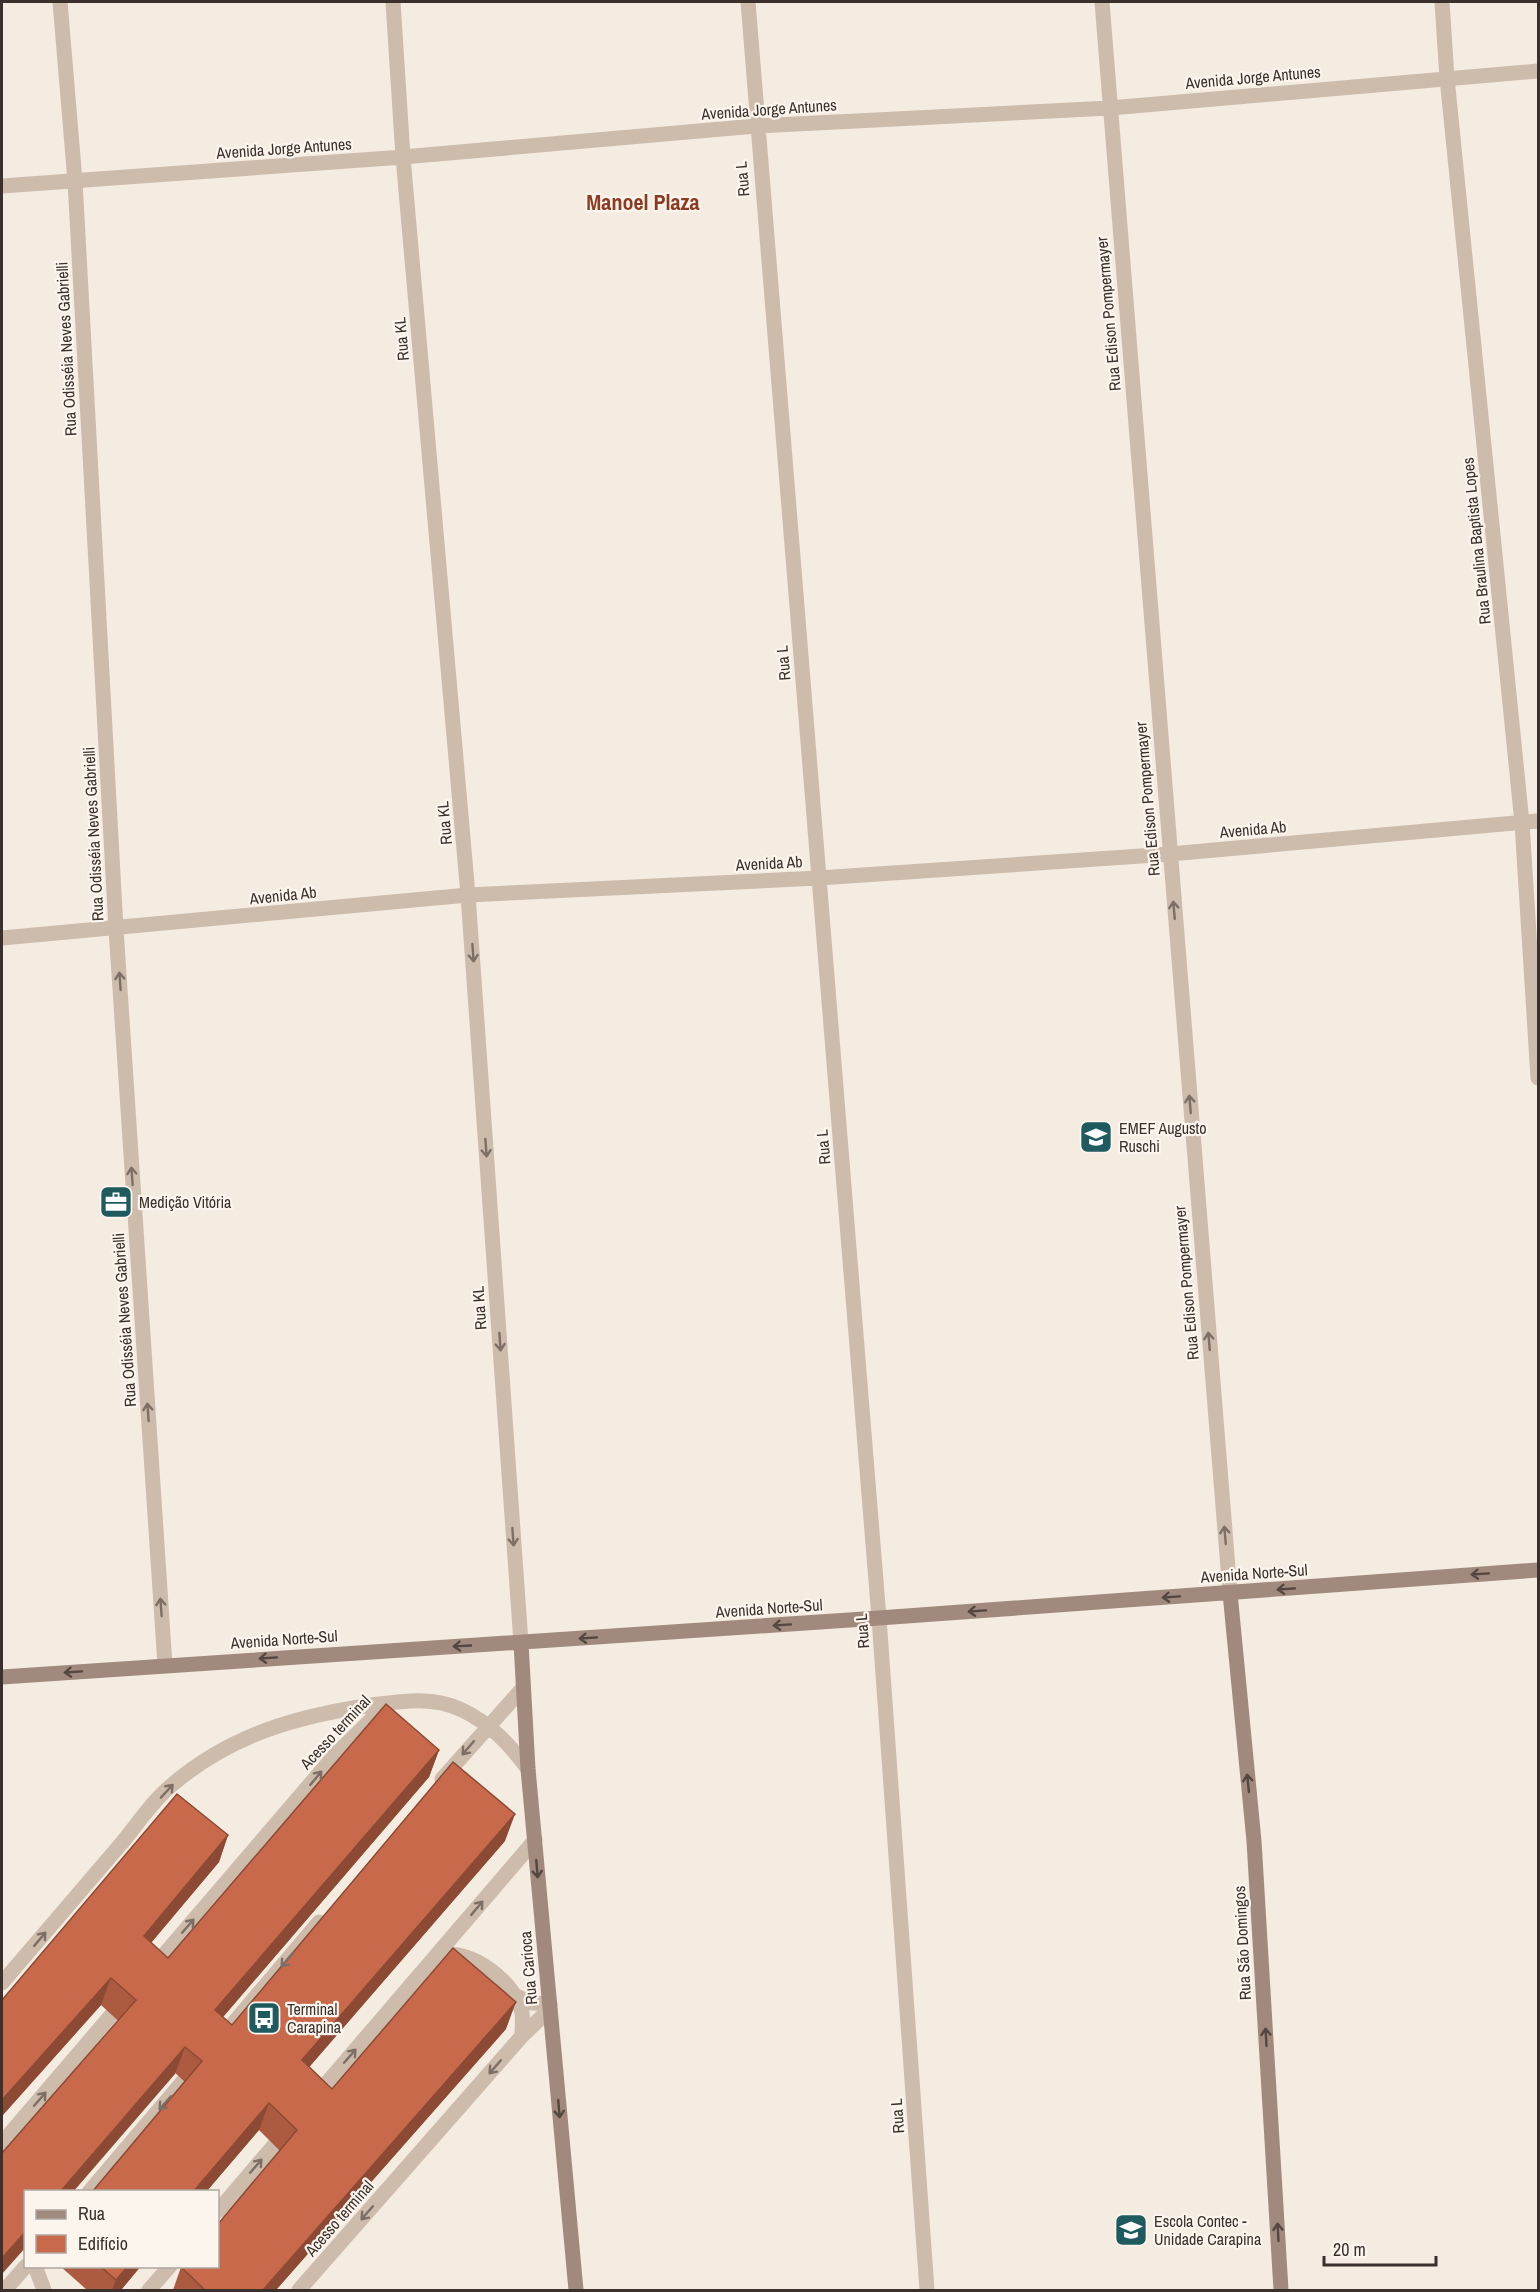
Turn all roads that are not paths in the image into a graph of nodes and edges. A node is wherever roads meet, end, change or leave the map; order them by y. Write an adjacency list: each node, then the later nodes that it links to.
1 (60, 2): 11 (street, Rua Odisséia Neves Gabrielli)
2 (393, 2): 10 (street, Rua KL)
3 (748, 2): 9 (street, Rua L)
4 (1102, 2): 8 (street, Rua Edison Pompermayer)
5 (1442, 2): 7 (street, Rua Braulina Baptista Lopes)
6 (1539, 71): 7 (street, Avenida Jorge Antunes)
7 (1448, 78): 8 (street, Avenida Jorge Antunes); 14 (street, Rua Braulina Baptista Lopes)
8 (1110, 108): 9 (street, Avenida Jorge Antunes); 15 (street, Rua Edison Pompermayer)
9 (756, 126): 10 (street, Avenida Jorge Antunes); 16 (street, Rua L)
10 (403, 157): 11 (street, Avenida Jorge Antunes); 17 (street, Rua KL)
11 (75, 182): 12 (street, Avenida Jorge Antunes); 18 (street, Rua Odisséia Neves Gabrielli)
12 (2, 186)
13 (1539, 821): 14 (street, Avenida Ab)
14 (1522, 823): 15 (street, Avenida Ab); 20 (street, Rua Braulina Baptista Lopes)
15 (1170, 854): 16 (street, Avenida Ab); 22 (street, Rua Edison Pompermayer, one-way to 15)
16 (819, 878): 17 (street, Avenida Ab); 23 (street, Rua L)
17 (468, 895): 18 (street, Avenida Ab); 24 (street, Rua KL, one-way to 24)
18 (116, 929): 19 (street, Avenida Ab); 25 (street, Rua Odisséia Neves Gabrielli, one-way to 18)
19 (2, 938)
20 (1539, 1078)
21 (1539, 1570): 22 (main road, Avenida Norte-Sul, one-way to 22)
22 (1230, 1593): 23 (main road, Avenida Norte-Sul, one-way to 23); 51 (main road, Rua São Domingos, one-way to 22)
23 (879, 1618): 24 (main road, Avenida Norte-Sul, one-way to 24); 50 (street, Rua L)
24 (521, 1643): 25 (main road, Avenida Norte-Sul, one-way to 25); 27 (main road, Rua Carioca)
25 (165, 1665): 26 (main road, Avenida Norte-Sul, one-way to 26)
26 (2, 1677)
27 (522, 1689): 29 (street); 30 (main road, Rua Carioca)
28 (388, 1703): 29 (street); 35 (street, Acesso terminal, one-way to 28); 39 (street, Acesso terminal, one-way to 28)
29 (487, 1725): 30 (street); 31 (street, one-way to 31)
30 (528, 1769): 32 (main road, Rua Carioca)
31 (434, 1787)
32 (535, 1840): 34 (street, one-way to 32); 37 (main road, Rua Carioca, one-way to 37)
33 (328, 1912): 40 (street, one-way to 40)
34 (434, 1959): 36 (street); 41 (street, one-way to 34)
35 (2, 1983)
36 (512, 1994): 37 (street); 38 (street)
37 (550, 2006): 38 (street, Acesso terminal); 49 (main road, Rua Carioca, one-way to 49)
38 (522, 2036): 48 (street, Acesso terminal, one-way to 48)
39 (2, 2143)
40 (91, 2190)
41 (219, 2210)
42 (24, 2268): 45 (street)
43 (36, 2268): 46 (street)
44 (168, 2268): 47 (street)
45 (5, 2290)
46 (44, 2290)
47 (149, 2290)
48 (299, 2290)
49 (576, 2290)
50 (927, 2290)
51 (1281, 2290)

